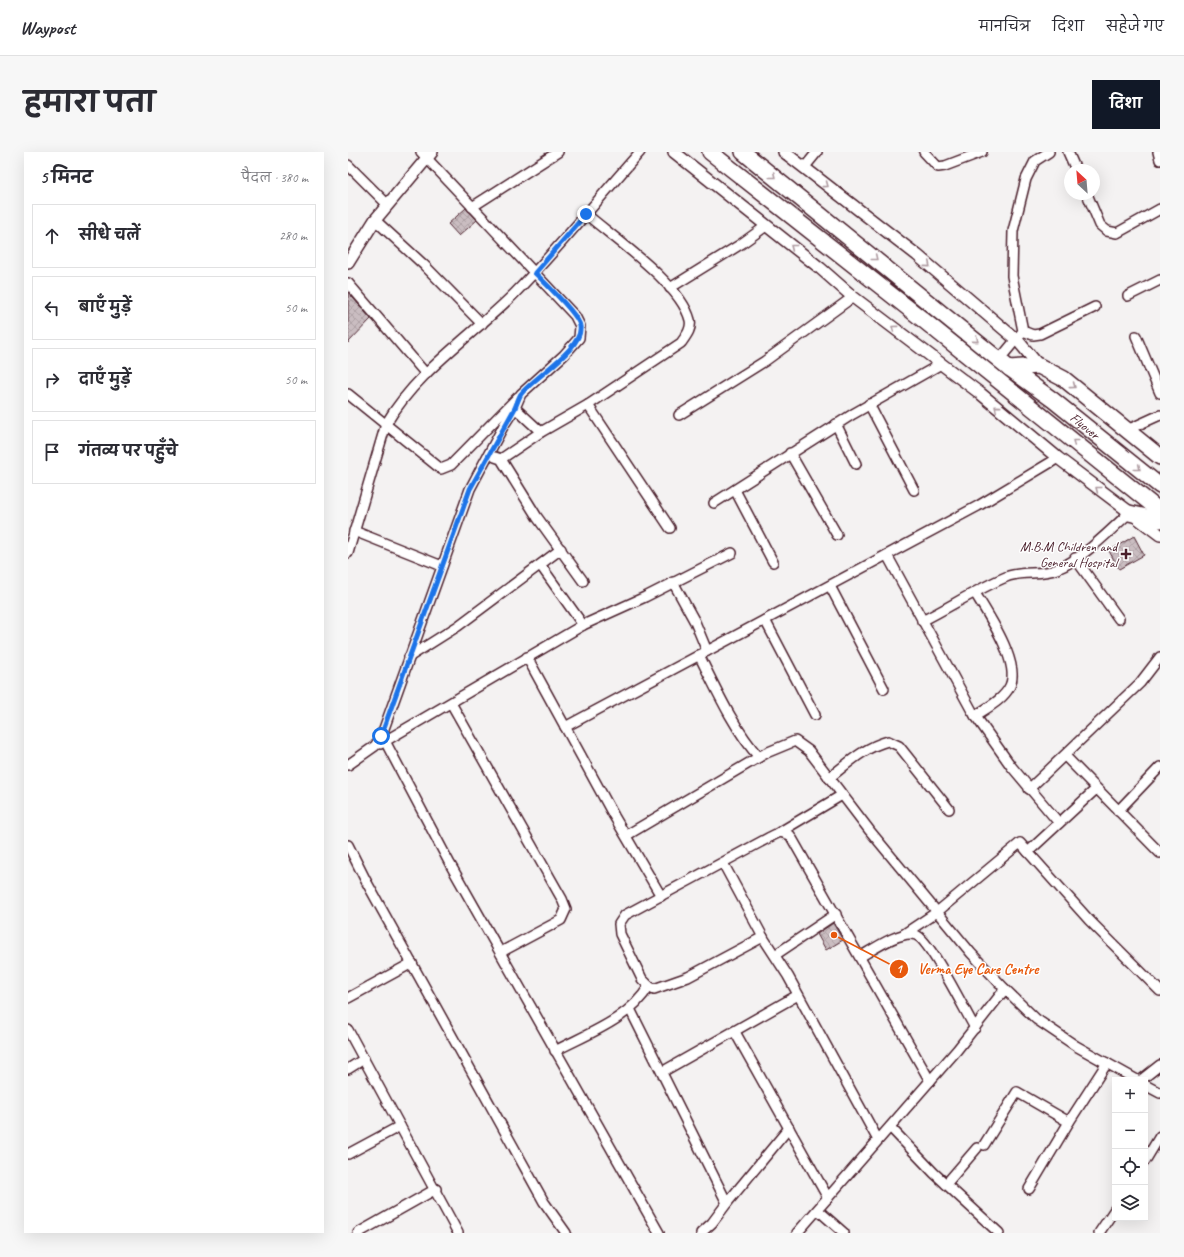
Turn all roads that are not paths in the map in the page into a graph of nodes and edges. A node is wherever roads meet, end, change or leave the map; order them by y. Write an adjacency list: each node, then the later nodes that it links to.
1 (558, 152): 20 (street)
2 (640, 152): 22 (street)
3 (674, 152): 24 (street)
4 (710, 152): 63 (highway, one-way to 4)
5 (743, 152): 38 (highway, Flyover, one-way to 38)
6 (784, 152): 17 (street)
7 (817, 152): 17 (street)
8 (924, 152): 9 (street)
9 (982, 152)
10 (1049, 152): 34 (street)
11 (1068, 152): 15 (street)
12 (1158, 152): 14 (street)
13 (427, 154): 19 (street); 20 (street)
14 (1160, 160)
15 (1073, 164)
16 (348, 165): 19 (street)
17 (804, 168): 36 (street, one-way to 36)
18 (1090, 200): 21 (street)
19 (387, 204): 23 (street)
20 (472, 208): 26 (street)
21 (1160, 209)
22 (586, 214): 26 (street); 29 (street)
23 (375, 220): 25 (street); 33 (street)
24 (766, 226): 29 (street); 31 (street, one-way to 24)
25 (348, 263)
26 (535, 273): 33 (street); 43 (street)
27 (1160, 280): 30 (street)
28 (348, 283): 40 (street)
29 (670, 288): 45 (street)
30 (1128, 296)
31 (853, 297): 37 (street, one-way to 31); 47 (street)
32 (1095, 307): 34 (street)
33 (482, 324): 40 (street)
34 (1024, 331): 36 (street)
35 (1136, 336): 41 (street)
36 (1015, 340): 38 (street); 39 (street)
37 (941, 364): 44 (street); 56 (street, one-way to 37)
38 (1004, 364): 39 (highway); 59 (highway, Flyover, one-way to 59)
39 (1039, 366): 51 (highway, one-way to 51)
40 (426, 374): 49 (street)
41 (1160, 393)
42 (348, 394): 49 (street)
43 (521, 394): 46 (street); 49 (street)
44 (869, 404): 50 (street); 61 (street)
45 (588, 405): 52 (street); 66 (street)
46 (515, 408): 52 (street); 54 (street)
47 (679, 415)
48 (1160, 415): 51 (street)
49 (386, 424): 67 (street)
50 (836, 424): 53 (street); 58 (street)
51 (1126, 430): 55 (highway)
52 (541, 432): 57 (street)
53 (790, 453): 60 (street); 68 (street)
54 (488, 455): 57 (street); 76 (street)
55 (1160, 457)
56 (1058, 458): 64 (street, one-way to 56); 73 (street)
57 (501, 459): 71 (street)
58 (856, 464)
59 (1160, 486)
60 (735, 490): 62 (street); 75 (street)
61 (914, 490)
62 (714, 503)
63 (1160, 511)
64 (1129, 513): 65 (highway); 69 (street); 74 (street)
65 (1160, 520)
66 (670, 528)
67 (354, 531): 70 (street); 76 (street)
68 (837, 535)
69 (1160, 535)
70 (349, 549)
71 (562, 549): 77 (street); 78 (street)
72 (732, 553): 79 (street)
73 (886, 555): 80 (street); 84 (street)
74 (1075, 558): 81 (street); 82 (street)
75 (773, 562)
76 (442, 566): 87 (street)
77 (541, 566): 85 (street); 87 (street)
78 (583, 581)
79 (673, 582): 85 (street); 86 (street)
80 (830, 586): 83 (street); 90 (street)
81 (975, 593): 84 (street); 93 (street)
82 (1119, 619)
83 (765, 620): 86 (street); 92 (street)
84 (922, 621): 93 (street)
85 (584, 625): 88 (street)
86 (703, 653): 94 (street); 98 (street)
87 (409, 657): 96 (street)
88 (527, 657): 91 (street); 94 (street)
89 (1160, 657): 97 (street)
90 (884, 688)
91 (451, 703): 95 (street); 119 (street)
92 (815, 715)
93 (976, 716): 102 (street)
94 (565, 727): 109 (street)
95 (385, 741): 96 (street); 119 (street)
96 (375, 746): 99 (street)
97 (1065, 756): 102 (street); 103 (street)
98 (759, 757): 101 (street); 109 (street)
99 (348, 765)
100 (1160, 767): 106 (street)
101 (829, 778): 104 (street); 105 (street)
102 (1029, 789): 107 (street)
103 (1096, 789): 106 (street); 107 (street)
104 (842, 795): 108 (street); 115 (street)
105 (949, 809)
106 (1118, 811): 112 (street)
107 (1059, 824): 111 (street)
108 (780, 832): 113 (street); 116 (street)
109 (627, 835): 114 (street)
110 (348, 845): 122 (street)
111 (1028, 852): 115 (street); 124 (street)
112 (1160, 853)
113 (722, 863): 114 (street); 118 (street)
114 (661, 896): 123 (street)
115 (937, 912): 117 (street); 125 (street)
116 (836, 914): 120 (street); 121 (street)
117 (904, 934): 121 (street); 129 (street)
118 (763, 937): 120 (street); 123 (street)
119 (501, 952): 132 (street)
120 (775, 955): 126 (street)
121 (860, 957): 140 (street)
122 (412, 963): 127 (street); 158 (street)
123 (649, 986): 128 (street)
124 (1159, 988)
125 (1005, 989): 129 (street); 134 (street)
126 (798, 995): 131 (street); 148 (street)
127 (348, 998)
128 (630, 1009): 132 (street); 137 (street)
129 (975, 1028): 140 (street)
130 (348, 1030): 133 (street)
131 (735, 1032): 137 (street); 146 (street)
132 (555, 1051): 161 (street)
133 (364, 1059): 136 (street); 144 (street)
134 (1107, 1063): 138 (street); 143 (street)
135 (1160, 1065): 139 (street)
136 (348, 1069)
137 (662, 1072): 155 (street)
138 (1132, 1077)
139 (1145, 1077)
140 (930, 1081): 145 (street)
141 (1148, 1087): 142 (street)
142 (1160, 1093)
143 (1069, 1122): 151 (street); 152 (street)
144 (400, 1126): 149 (street); 153 (street)
145 (890, 1127): 148 (street); 151 (street)
146 (789, 1128): 154 (street); 155 (street)
147 (1160, 1136): 150 (street)
148 (878, 1140): 154 (street)
149 (348, 1154)
150 (1148, 1156)
151 (946, 1184): 165 (street)
152 (1029, 1189)
153 (436, 1190): 159 (street); 160 (street)
154 (828, 1198): 156 (street)
155 (727, 1203): 162 (street)
156 (818, 1210): 163 (street); 164 (street)
157 (1112, 1214): 166 (street)
158 (564, 1232)
159 (358, 1233)
160 (458, 1233)
161 (659, 1233)
162 (701, 1233)
163 (797, 1233)
164 (844, 1233)
165 (999, 1233)
166 (1099, 1233)

